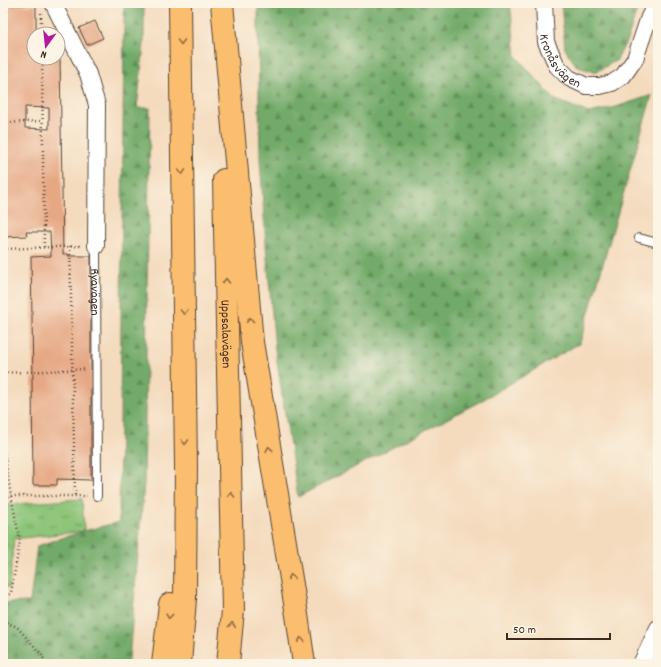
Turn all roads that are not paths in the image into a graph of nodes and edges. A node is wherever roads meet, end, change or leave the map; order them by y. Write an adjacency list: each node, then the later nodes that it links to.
1 (180, 3): 9 (highway, one-way to 9)
2 (221, 3): 14 (highway, Uppsalavägen, one-way to 2); 15 (highway, one-way to 2)
3 (544, 3): 4 (street, Kronåsvägen)
4 (657, 3)
5 (47, 7): 8 (street, Ryavägen)
6 (639, 238): 7 (lane)
7 (658, 243)
8 (96, 246): 10 (lane, Ryavägen)
9 (186, 466): 12 (highway, one-way to 12); 13 (highway)
10 (97, 496)
11 (658, 628): 16 (street)
12 (163, 664)
13 (180, 664)
14 (228, 664)
15 (304, 664)
16 (641, 664)

